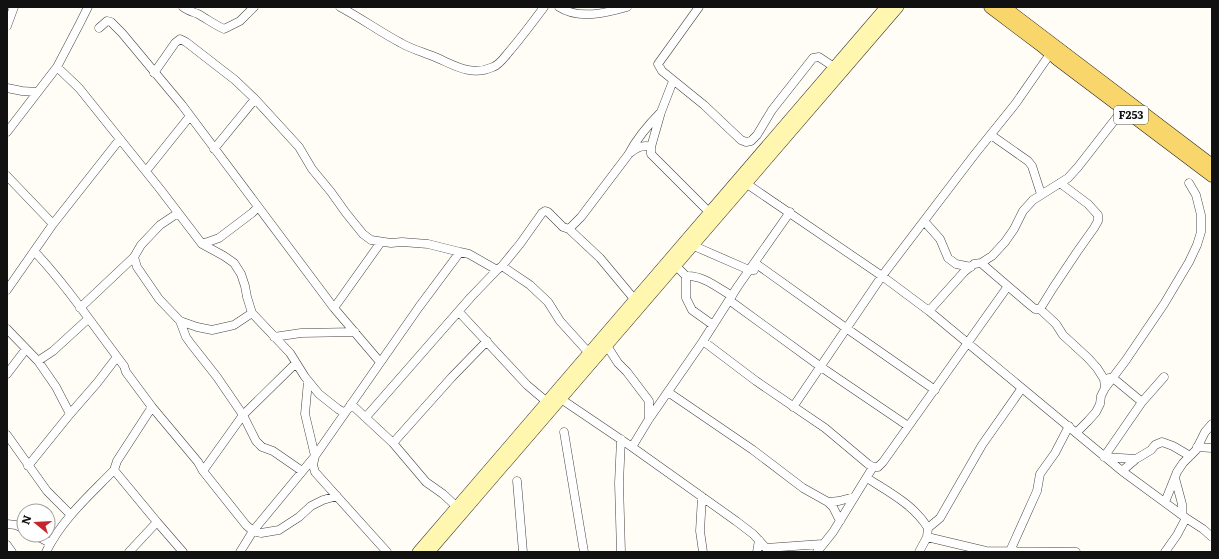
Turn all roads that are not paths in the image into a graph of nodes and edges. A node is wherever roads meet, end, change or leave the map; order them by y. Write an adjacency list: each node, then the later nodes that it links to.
1 (14, 7): 14 (street)
2 (88, 7): 17 (street)
3 (183, 7): 4 (street)
4 (254, 7)
5 (340, 7): 6 (street)
6 (544, 7)
7 (559, 7): 8 (street)
8 (627, 7)
9 (699, 7): 20 (street)
10 (886, 7): 18 (main road)
11 (898, 7): 39 (main road)
12 (990, 7): 16 (main road, F253)
13 (1004, 7): 16 (main road, F253)
14 (7, 26)
15 (99, 28): 19 (street)
16 (1053, 50): 28 (street); 33 (main road, F253); 36 (main road, F253)
17 (57, 67): 22 (street); 29 (street)
18 (834, 67): 20 (street); 42 (main road)
19 (154, 73): 23 (street); 25 (street)
20 (673, 81): 24 (street)
21 (7, 88): 22 (street)
22 (37, 92): 27 (street)
23 (255, 99): 31 (street); 48 (street)
24 (661, 112): 30 (street); 32 (street)
25 (190, 116): 31 (street); 34 (street)
26 (1116, 117): 37 (street)
27 (7, 132)
28 (991, 135): 40 (street); 45 (street)
29 (120, 139): 34 (street); 46 (street)
30 (651, 147): 32 (street); 42 (street)
31 (214, 149): 41 (street)
32 (628, 155): 47 (street)
33 (1211, 162)
34 (146, 171): 44 (street)
35 (7, 176): 46 (street)
36 (1212, 176)
37 (1060, 183): 40 (street); 69 (street)
38 (1188, 183): 93 (street)
39 (747, 184): 43 (street); 50 (main road)
40 (1041, 194): 56 (street)
41 (258, 207): 49 (street); 68 (street)
42 (709, 212): 55 (main road)
43 (790, 212): 54 (street); 62 (street)
44 (178, 213): 49 (street); 53 (street)
45 (924, 221): 57 (street); 62 (street)
46 (53, 224): 51 (street)
47 (569, 229): 58 (street); 66 (street)
48 (381, 242): 52 (street); 68 (street)
49 (202, 244): 72 (street)
50 (694, 246): 55 (main road); 59 (street)
51 (34, 251): 64 (street); 67 (street)
52 (460, 252): 58 (street); 88 (street)
53 (134, 257): 67 (street); 74 (street)
54 (755, 262): 59 (street); 60 (street)
55 (673, 263): 61 (street); 66 (main road); 83 (main road)
56 (981, 263): 57 (street); 63 (street)
57 (971, 267): 70 (street)
58 (500, 268): 71 (street); 85 (street)
59 (750, 270): 60 (street); 65 (street)
60 (765, 270): 76 (street)
61 (686, 276): 65 (street); 75 (street)
62 (882, 276): 70 (street); 76 (street)
63 (1008, 286): 69 (street); 82 (street)
64 (7, 290)
65 (731, 298): 75 (street); 90 (street)
66 (635, 300): 85 (main road)
67 (80, 308): 73 (street)
68 (334, 308): 78 (street)
69 (1040, 309): 94 (street)
70 (929, 311): 82 (street)
71 (459, 312): 80 (street); 111 (street)
72 (252, 313): 74 (street); 79 (street)
73 (88, 319): 86 (street); 87 (street)
74 (180, 322): 110 (street)
75 (713, 325): 81 (street)
76 (846, 328): 90 (street); 98 (street)
77 (7, 329): 84 (street)
78 (354, 332): 79 (street); 88 (street)
79 (274, 337): 89 (street)
80 (487, 341): 102 (street); 120 (street)
81 (703, 341): 99 (street); 107 (street)
82 (968, 342): 96 (street); 98 (street)
83 (607, 346): 100 (main road); 101 (street)
84 (26, 349): 87 (street); 91 (street)
85 (589, 353): 102 (main road)
86 (117, 357): 106 (street); 109 (street)
87 (38, 361): 109 (street)
88 (380, 362): 105 (street)
89 (296, 363): 95 (street); 110 (street)
90 (821, 367): 107 (street); 114 (street)
91 (7, 374)
92 (1164, 377): 104 (street)
93 (1113, 378): 94 (street); 97 (street); 104 (street)
94 (1104, 379): 97 (street)
95 (308, 381): 108 (street); 124 (street)
96 (1022, 388): 115 (street); 147 (street)
97 (1105, 388): 117 (street)
98 (935, 390): 114 (street)
99 (668, 392): 103 (street); 140 (street)
100 (561, 399): 119 (street); 165 (main road)
101 (649, 401): 103 (street); 112 (street)
102 (547, 402): 142 (main road)
103 (662, 402): 112 (street)
104 (1142, 402): 126 (street)
105 (351, 404): 108 (street); 111 (street)
106 (152, 406): 130 (street); 131 (street)
107 (794, 407): 129 (street)
108 (345, 413): 124 (street)
109 (70, 414): 128 (street)
110 (243, 415): 131 (street); 132 (street)
111 (366, 417): 120 (street)
112 (649, 419): 121 (street)
113 (1212, 424): 122 (street)
114 (908, 426): 129 (street)
115 (1069, 426): 117 (street); 157 (street)
116 (564, 432): 167 (street)
117 (1076, 433): 126 (street)
118 (7, 435): 128 (street)
119 (621, 439): 121 (street); 168 (street)
120 (393, 443): 142 (street)
121 (632, 447): 138 (street)
122 (1197, 447): 123 (street); 125 (street)
123 (1212, 448)
124 (315, 456): 132 (street); 137 (street)
125 (1190, 456): 127 (street); 135 (street)
126 (1104, 457): 127 (street); 133 (street)
127 (1136, 459): 133 (street)
128 (28, 466): 143 (street)
129 (874, 467): 134 (street)
130 (114, 470): 143 (street); 146 (street)
131 (204, 471): 148 (street)
132 (302, 471): 148 (street)
133 (1122, 471): 141 (street)
134 (866, 478): 139 (street); 147 (street)
135 (1175, 478): 141 (street); 144 (street)
136 (517, 481): 166 (street)
137 (337, 496): 148 (street); 163 (street)
138 (702, 497): 152 (street); 169 (street)
139 (854, 498): 140 (street); 145 (street)
140 (828, 502): 145 (street)
141 (1165, 502): 144 (street)
142 (457, 507): 164 (main road)
143 (70, 514): 149 (street)
144 (1184, 516): 151 (street); 174 (street)
145 (840, 521): 154 (street)
146 (157, 522): 160 (street); 161 (street)
147 (928, 528): 150 (street)
148 (253, 531): 162 (street)
149 (56, 534)
150 (927, 537): 157 (street); 172 (street)
151 (1212, 538)
152 (759, 540): 156 (street); 170 (street)
153 (50, 543): 159 (street)
154 (822, 544): 156 (street); 171 (street)
155 (7, 545): 158 (street)
156 (768, 550)
157 (1010, 551): 173 (street)
158 (12, 552)
159 (46, 552)
160 (129, 552)
161 (183, 552)
162 (240, 552)
163 (387, 552)
164 (418, 552)
165 (429, 552)
166 (523, 552)
167 (584, 552)
168 (622, 552)
169 (703, 552)
170 (757, 552)
171 (816, 552)
172 (919, 552)
173 (1076, 552)
174 (1165, 552)

